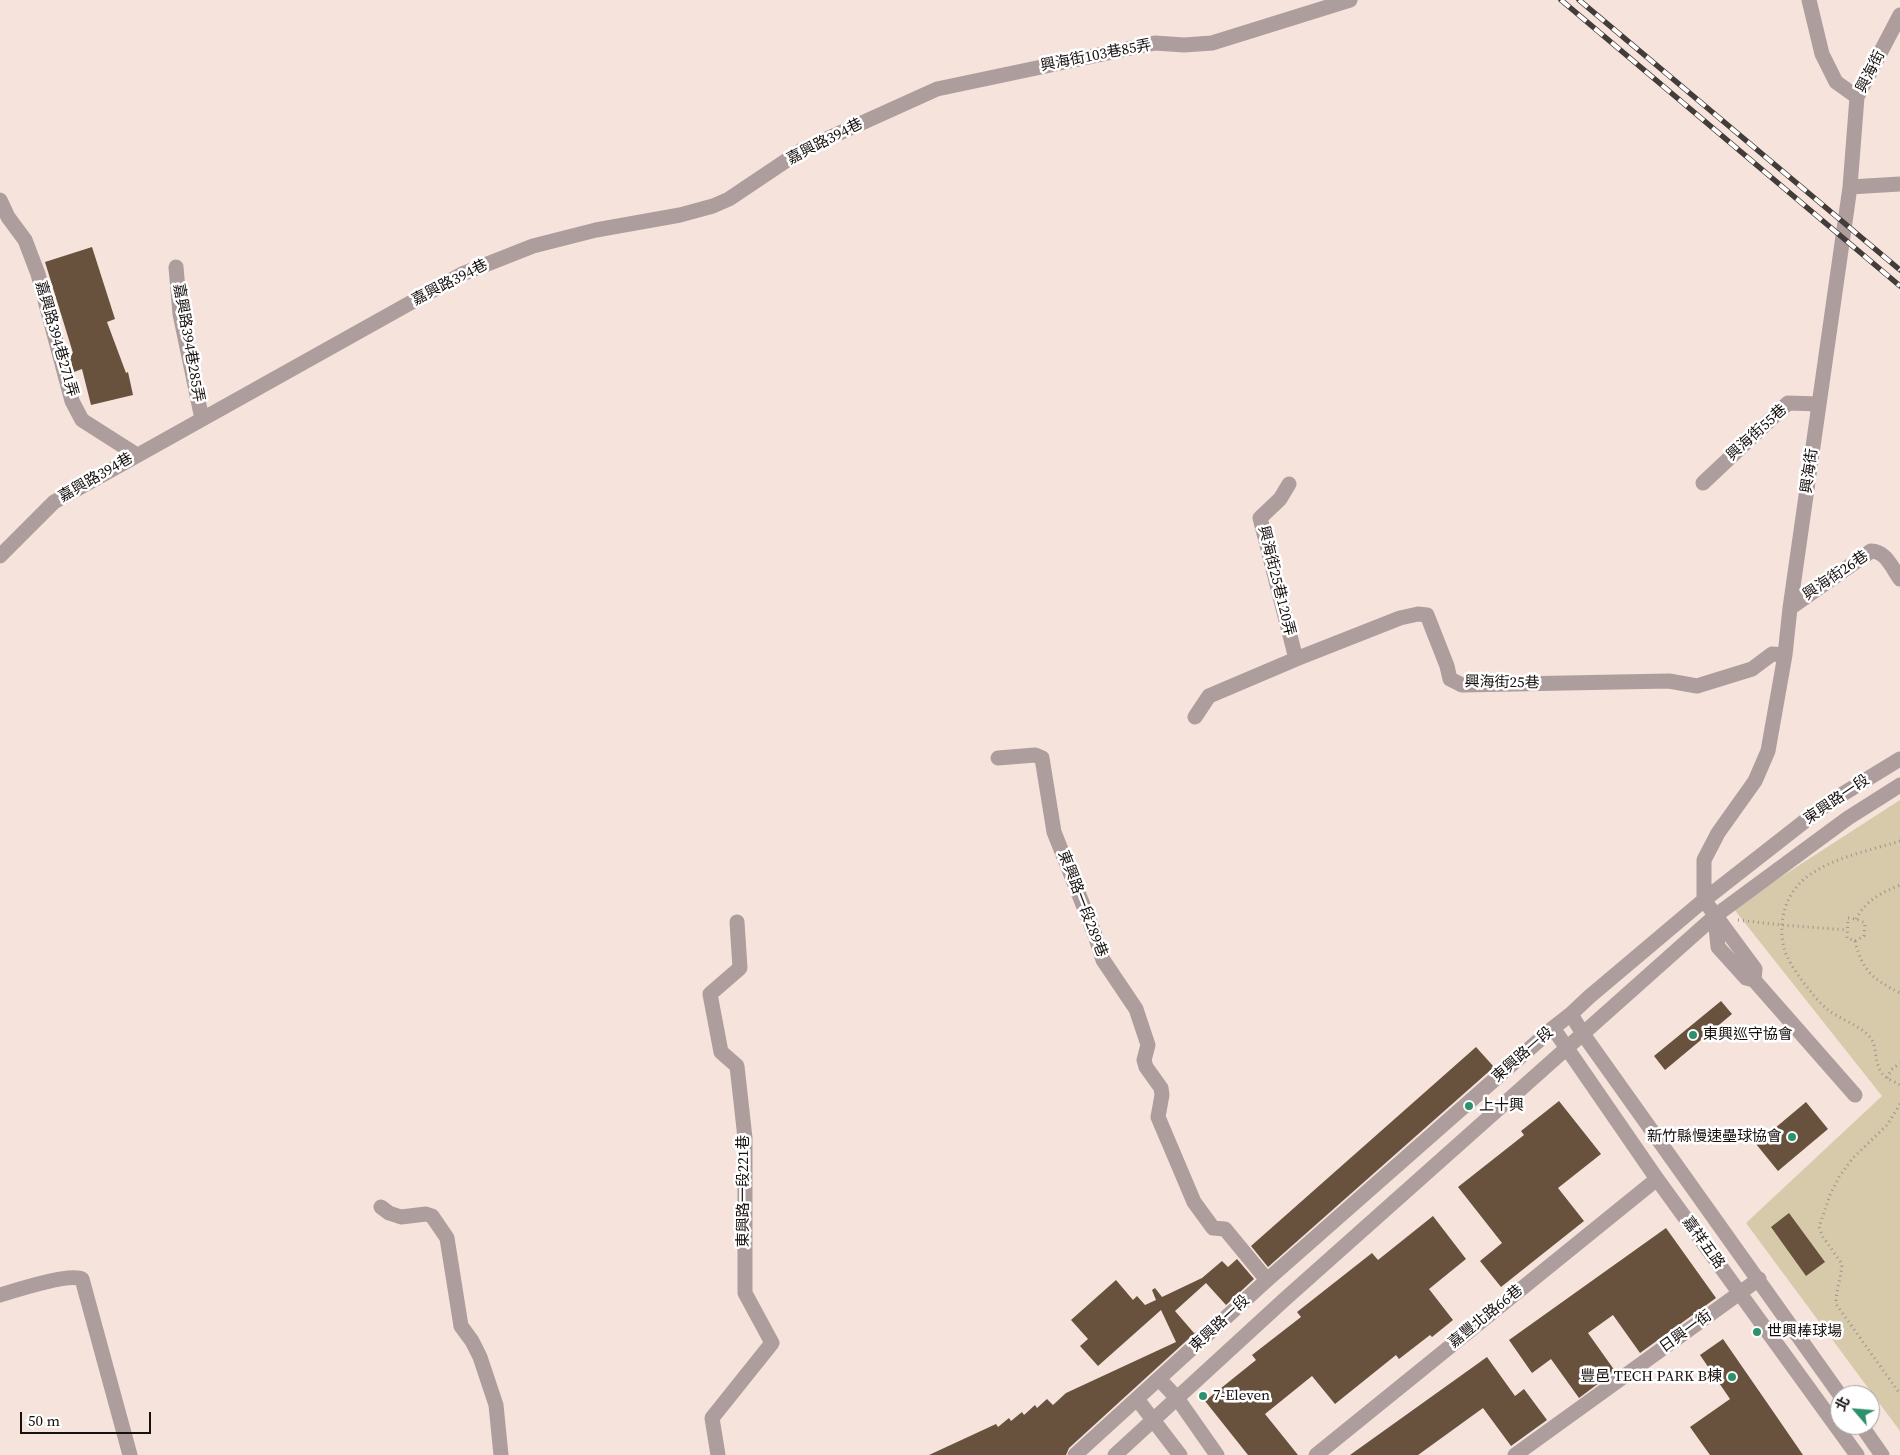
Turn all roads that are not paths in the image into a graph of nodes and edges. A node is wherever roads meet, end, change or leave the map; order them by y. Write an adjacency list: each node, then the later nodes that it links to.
1 (1809, 0): 5 (street)
2 (1344, 1): 4 (street, 興海街103巷85弄)
3 (1900, 15): 5 (street, 興海街)
4 (937, 89): 11 (street, 嘉興路394巷)
5 (1857, 97): 7 (street, 興海街)
6 (1900, 184): 7 (street)
7 (1850, 187): 10 (street, 興海街)
8 (0, 200): 12 (street, 嘉興路394巷271弄)
9 (176, 267): 11 (street, 嘉興路394巷285弄)
10 (1819, 404): 13 (street, 興海街55巷); 17 (street, 興海街)
11 (202, 419): 12 (street, 嘉興路394巷)
12 (136, 455): 15 (street, 嘉興路394巷)
13 (1703, 483)
14 (1289, 484): 19 (street, 興海街25巷120弄)
15 (0, 556)
16 (1900, 579): 17 (street, 興海街26巷)
17 (1790, 608): 18 (street, 興海街)
18 (1785, 655): 19 (street, 興海街25巷); 24 (street, 興海街)
19 (1296, 659): 20 (street, 興海街25巷)
20 (1195, 717)
21 (998, 758): 35 (street, 東興路一段289巷)
22 (1900, 759): 24 (street, 東興路一段)
23 (1900, 785): 25 (street, 東興路一段)
24 (1704, 900): 25 (street); 27 (street, 東興路一段)
25 (1715, 916): 29 (street, 東興路一段); 31 (street)
26 (737, 922): 46 (street, 東興路一段221巷)
27 (1571, 1014): 28 (street, 東興路一段); 29 (street, 嘉祥五路)
28 (1554, 1028): 30 (street, 嘉祥五路); 35 (street, 東興路一段)
29 (1583, 1034): 30 (street, 東興路一段); 34 (street, 嘉祥五路)
30 (1568, 1048): 32 (street, 嘉祥五路); 40 (street, 東興路一段)
31 (1855, 1095)
32 (1657, 1179): 36 (street, 嘉祥五路); 51 (street, 嘉豐北路66巷)
33 (381, 1207): 45 (street)
34 (1759, 1279): 36 (street, 日興一街); 39 (street, 嘉祥五路)
35 (1267, 1280): 38 (street, 東興路一段)
36 (1739, 1294): 52 (street, 日興一街); 53 (street, 嘉祥五路)
37 (0, 1295): 44 (street)
38 (1159, 1379): 40 (street); 41 (street, 東興路一段)
39 (1833, 1385)
40 (1177, 1398): 42 (street, 東興路一段); 50 (street)
41 (1137, 1399): 42 (street); 47 (street, 東興路一段)
42 (1154, 1420): 48 (street, 東興路一段); 49 (street)
43 (1868, 1435): 54 (street)
44 (130, 1455)
45 (501, 1455)
46 (718, 1455)
47 (1075, 1455)
48 (1115, 1455)
49 (1180, 1455)
50 (1217, 1455)
51 (1316, 1455)
52 (1515, 1455)
53 (1857, 1455)
54 (1882, 1455)

